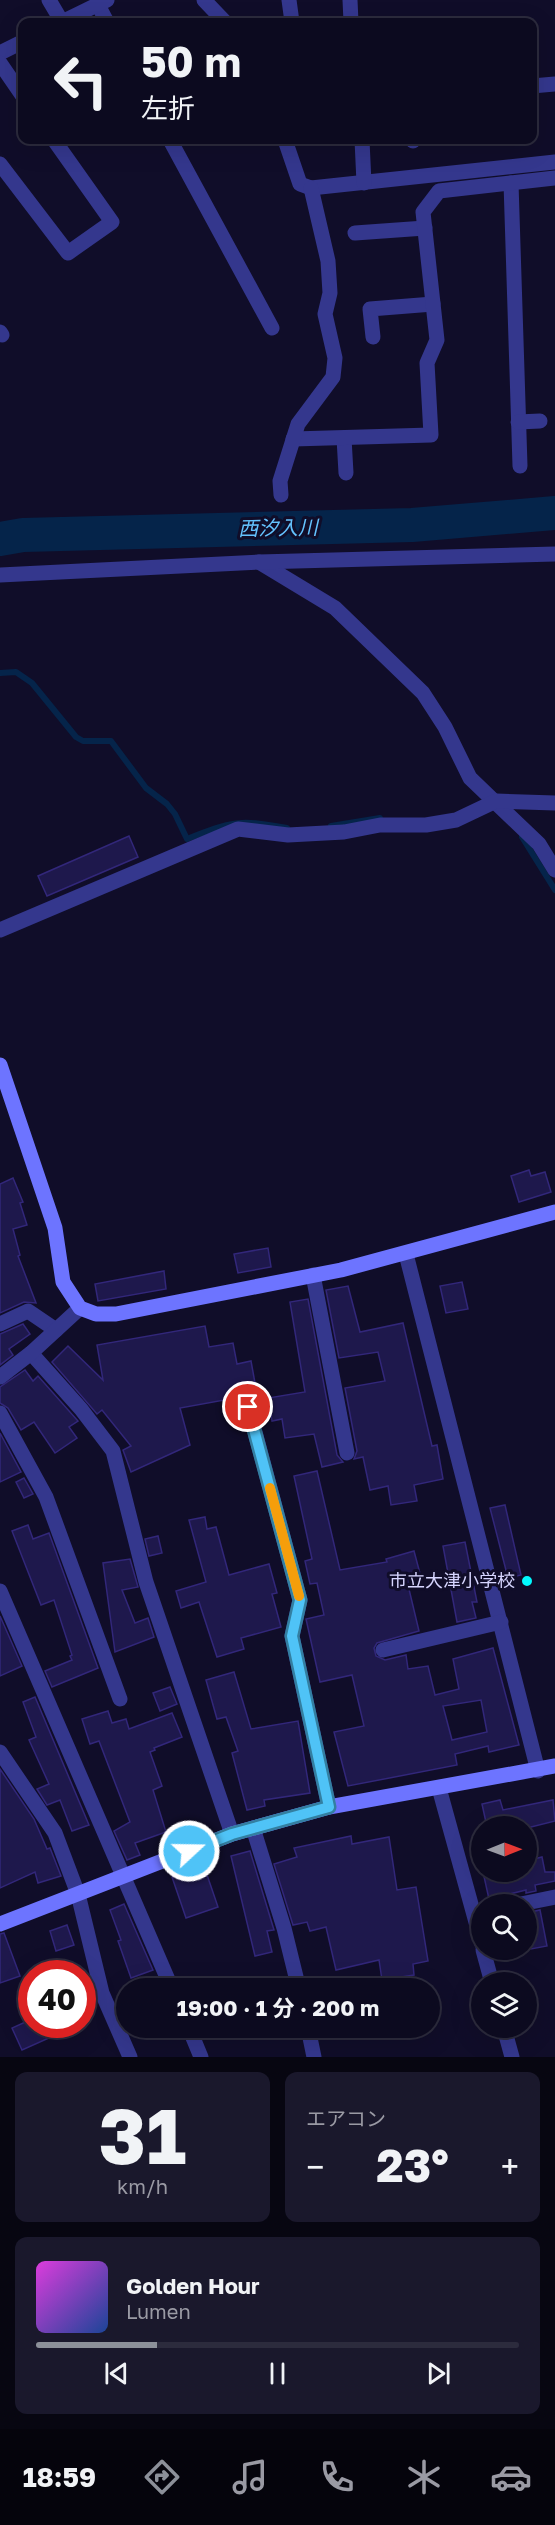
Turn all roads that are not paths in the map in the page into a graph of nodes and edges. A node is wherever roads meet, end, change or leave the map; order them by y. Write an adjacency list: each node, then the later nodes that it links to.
1 (49, 0): 6 (street)
2 (204, 0): 9 (street)
3 (289, 0): 10 (street)
4 (350, 0): 11 (street)
5 (102, 2): 7 (street); 8 (street)
6 (60, 18)
7 (70, 18)
8 (106, 18)
9 (221, 18)
10 (291, 18)
11 (351, 18)
12 (18, 44): 13 (street)
13 (0, 53)
14 (0, 63): 17 (street)
15 (555, 84): 16 (street)
16 (537, 86)
17 (18, 89)
18 (57, 144): 23 (street)
19 (173, 144): 31 (street)
20 (286, 144): 27 (street)
21 (362, 144): 25 (street)
22 (555, 162): 25 (street)
23 (0, 164)
24 (555, 178): 26 (street)
25 (364, 183): 27 (street)
26 (510, 183): 28 (street); 34 (street)
27 (311, 188): 36 (street)
28 (425, 228): 29 (street); 30 (street)
29 (355, 233)
30 (433, 304): 32 (street); 35 (street)
31 (272, 328)
32 (374, 337)
33 (540, 421): 34 (street)
34 (518, 422): 37 (street)
35 (344, 438): 36 (street); 38 (street)
36 (293, 439): 39 (street)
37 (520, 466)
38 (346, 473)
39 (281, 495)
40 (555, 555): 41 (street)
41 (259, 562): 42 (street); 43 (street)
42 (0, 575)
43 (496, 801): 44 (street); 45 (street); 46 (street)
44 (555, 803)
45 (555, 870)
46 (0, 930)
47 (0, 1065): 51 (street)
48 (555, 1212): 49 (street)
49 (406, 1254): 50 (street); 60 (street)
50 (313, 1275): 51 (street); 58 (street)
51 (80, 1308): 53 (street)
52 (0, 1324): 53 (street)
53 (56, 1330): 54 (street)
54 (31, 1353): 55 (street); 69 (street)
55 (0, 1377)
56 (248, 1407): 67 (street)
57 (0, 1413): 62 (street)
58 (347, 1453)
59 (0, 1591): 70 (street)
60 (501, 1622): 61 (street); 65 (street)
61 (383, 1650)
62 (120, 1699)
63 (0, 1752): 71 (street)
64 (555, 1766): 65 (street)
65 (538, 1771): 66 (street)
66 (439, 1788): 67 (street); 72 (street)
67 (329, 1807): 68 (street)
68 (253, 1828): 69 (street); 77 (street)
69 (232, 1834): 70 (street)
70 (123, 1876): 71 (street); 76 (street)
71 (78, 1894): 75 (street); 81 (street)
72 (471, 1894)
73 (555, 1897): 74 (street)
74 (537, 1901)
75 (0, 1924)
76 (167, 1978)
77 (296, 1978)
78 (193, 2038): 82 (street)
79 (310, 2038): 83 (street)
80 (507, 2038): 84 (street)
81 (130, 2057)
82 (201, 2057)
83 (314, 2057)
84 (512, 2057)

